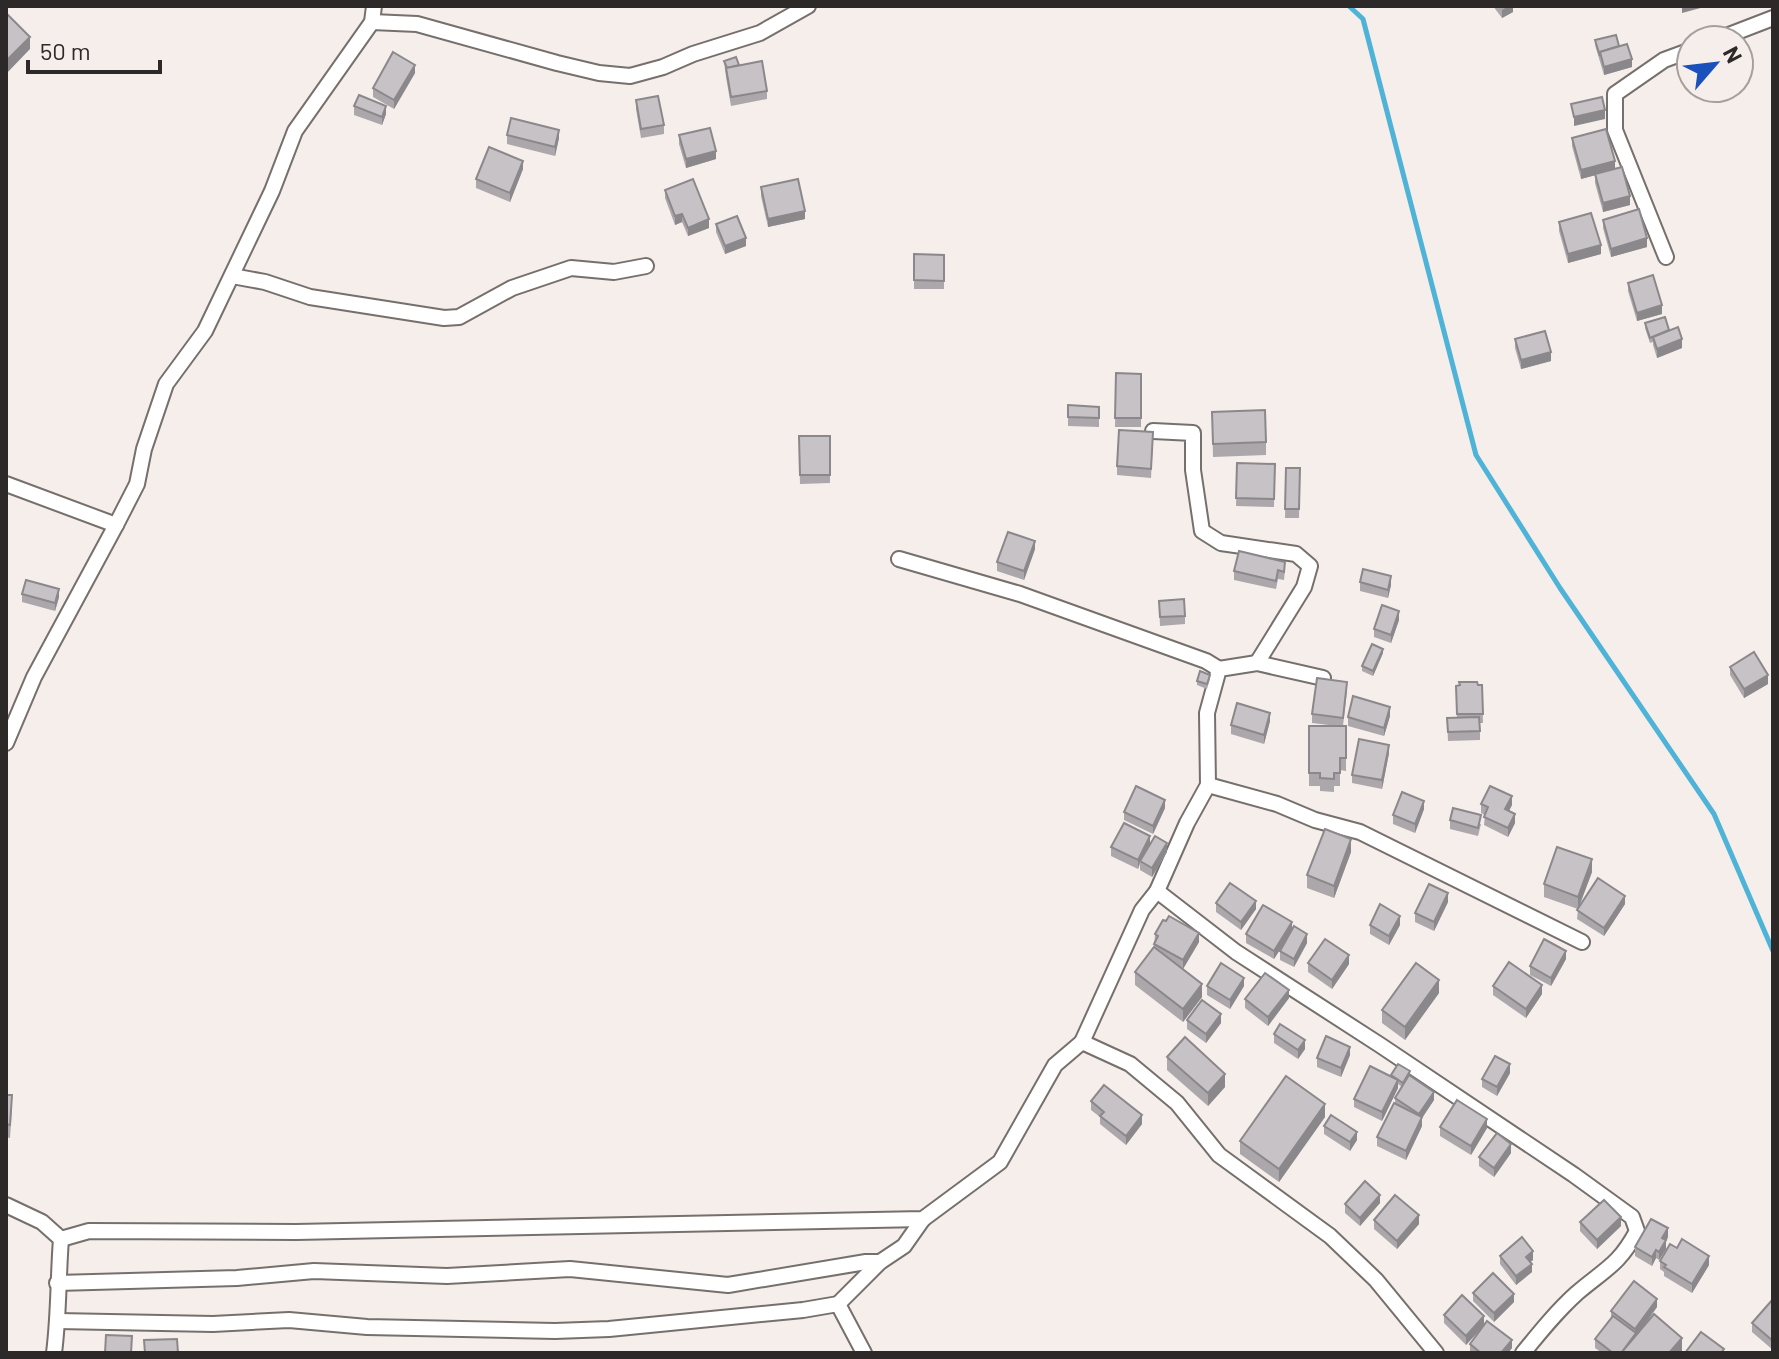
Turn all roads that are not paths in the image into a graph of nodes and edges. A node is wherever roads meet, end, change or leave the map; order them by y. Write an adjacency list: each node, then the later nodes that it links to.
1 (374, 6): 3 (street)
2 (808, 6): 3 (street)
3 (372, 22): 7 (street)
4 (1675, 56): 5 (street)
5 (1666, 257)
6 (646, 266): 7 (street)
7 (232, 276): 10 (street)
8 (1153, 431): 12 (street)
9 (6, 484): 10 (street)
10 (116, 525): 15 (street)
11 (899, 559): 13 (street)
12 (1257, 663): 13 (street); 14 (street)
13 (1219, 669): 16 (street)
14 (1323, 678)
15 (6, 743)
16 (1208, 785): 17 (street); 18 (street)
17 (1157, 891): 19 (street); 30 (street)
18 (1582, 942)
19 (1082, 1042): 21 (street); 29 (street)
20 (6, 1205): 22 (street)
21 (923, 1219): 22 (street); 23 (street)
22 (61, 1239): 24 (street)
23 (880, 1262): 24 (street); 25 (street)
24 (57, 1283): 26 (street)
25 (838, 1304): 26 (street); 28 (street)
26 (58, 1321): 27 (street)
27 (54, 1353)
28 (864, 1353)
29 (1436, 1353)
30 (1523, 1353)

